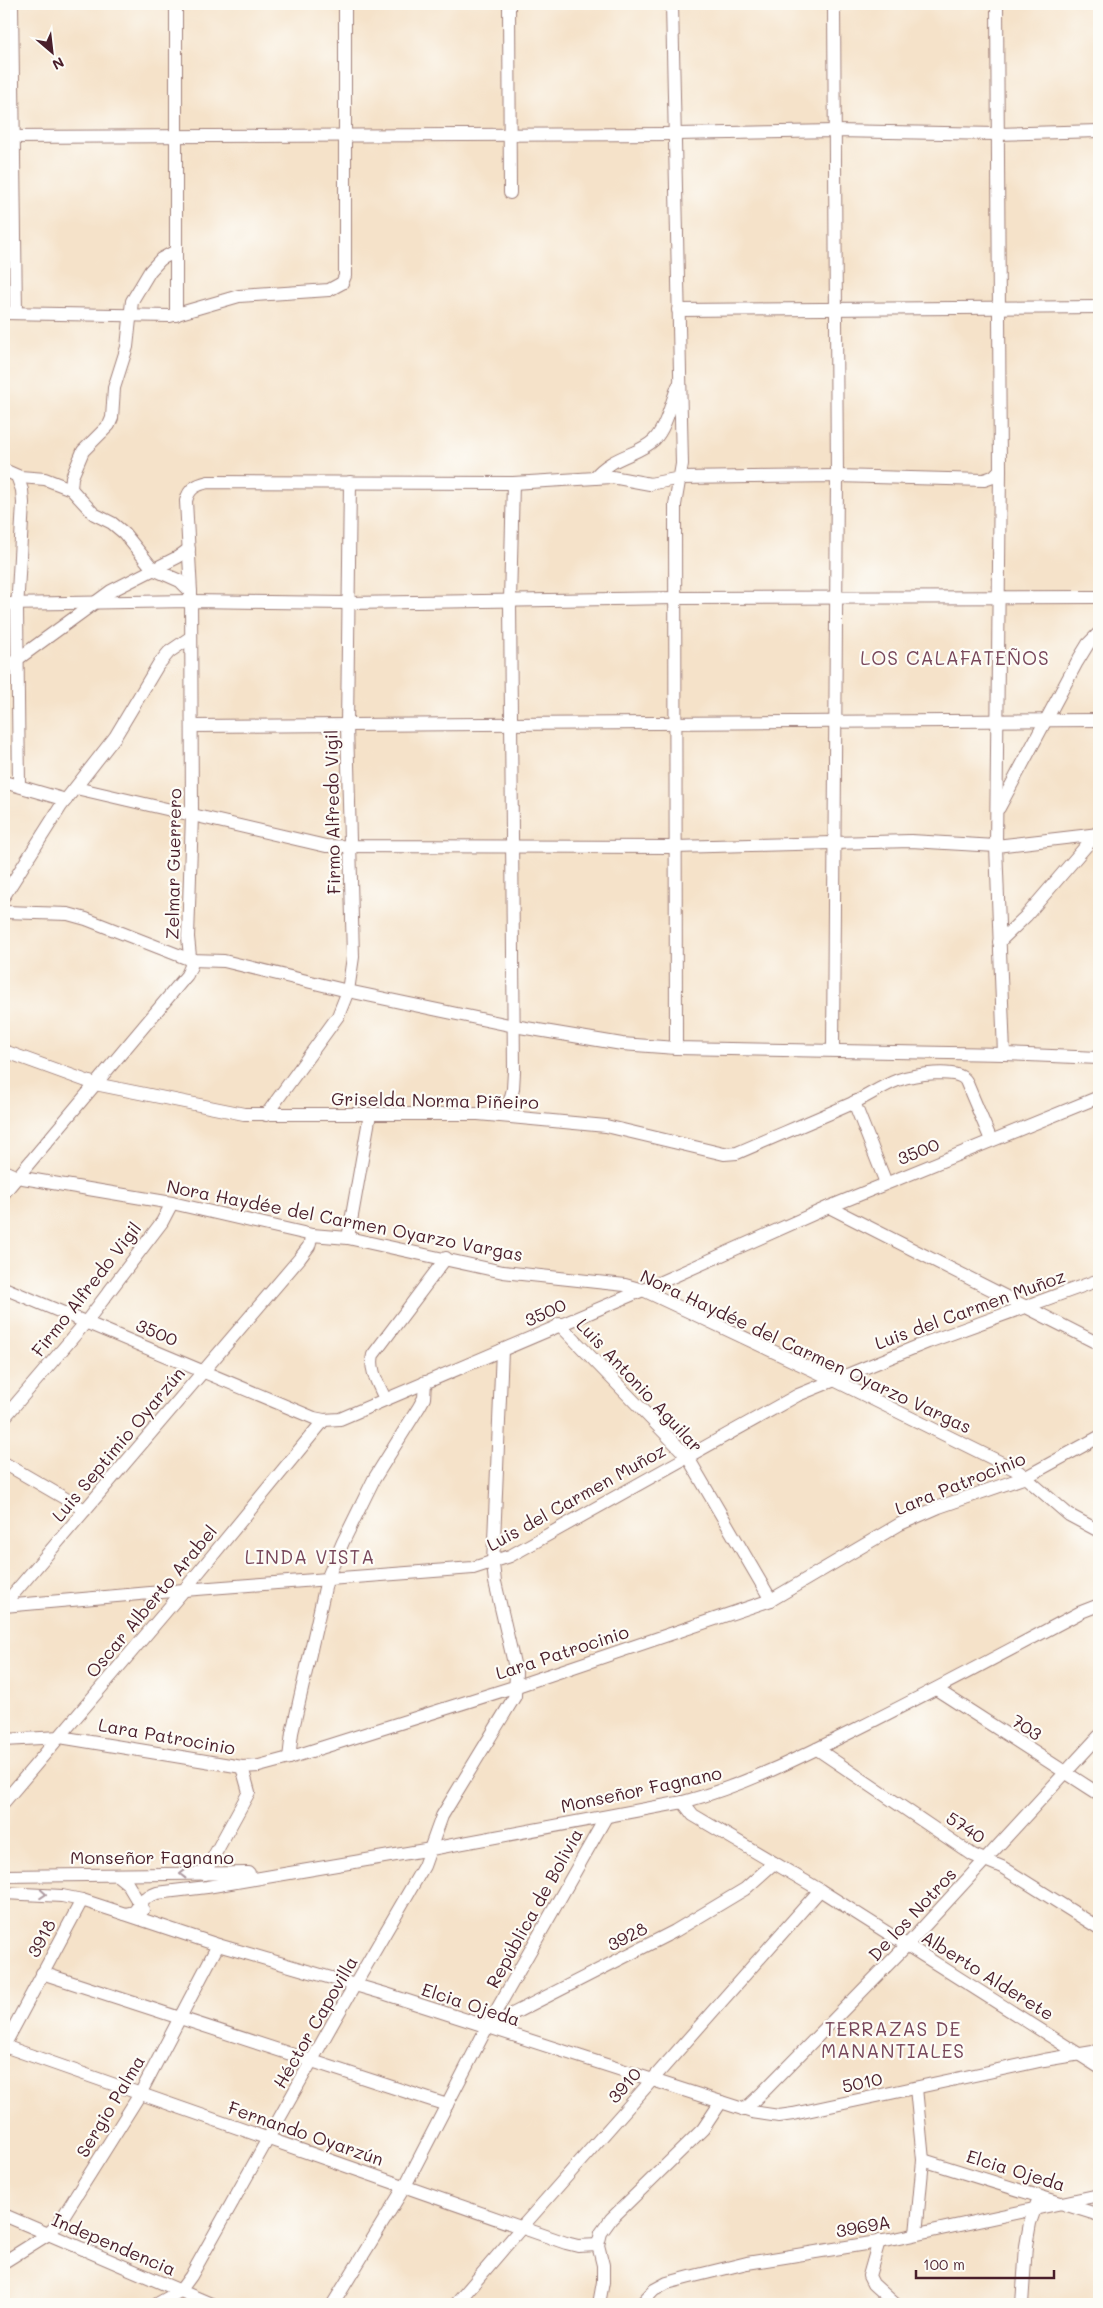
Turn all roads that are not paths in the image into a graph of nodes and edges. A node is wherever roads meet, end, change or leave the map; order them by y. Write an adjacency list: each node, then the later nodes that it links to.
1 (12, 4): 13 (street)
2 (176, 4): 14 (street)
3 (345, 4): 15 (street)
4 (509, 4): 12 (street)
5 (672, 4): 10 (street)
6 (834, 4): 8 (street)
7 (997, 4): 11 (street)
8 (834, 131): 10 (street); 11 (street); 20 (street)
9 (1099, 131): 11 (street)
10 (676, 134): 12 (street); 21 (street)
11 (997, 134): 18 (street)
12 (510, 135): 15 (street); 16 (street)
13 (9, 136): 14 (street); 22 (street)
14 (176, 136): 15 (street); 17 (street)
15 (345, 136): 24 (street)
16 (510, 193)
17 (176, 251): 23 (street); 24 (street)
18 (999, 306): 19 (street); 20 (street); 27 (street)
19 (1099, 307)
20 (835, 309): 21 (street); 29 (street)
21 (678, 310): 25 (street)
22 (10, 313): 23 (street)
23 (131, 315): 24 (street); 34 (street)
24 (176, 315)
25 (681, 379): 30 (street); 31 (street)
26 (4, 470): 28 (street)
27 (1000, 470): 29 (street); 40 (street)
28 (17, 476): 34 (street); 46 (street)
29 (838, 476): 31 (street); 41 (street)
30 (594, 478): 31 (street); 33 (street)
31 (680, 478): 39 (street)
32 (350, 482): 33 (street); 35 (street, Zelmar Guerrero); 44 (street, Firmo Alfredo Vigil)
33 (512, 483): 42 (street)
34 (71, 489): 36 (street)
35 (189, 548): 36 (street); 37 (street, Zelmar Guerrero)
36 (153, 569): 37 (street); 43 (street)
37 (191, 596): 43 (street); 44 (street); 48 (street, Zelmar Guerrero)
38 (1099, 597): 40 (street)
39 (676, 598): 41 (street); 42 (street); 55 (street)
40 (998, 598): 41 (street); 54 (street)
41 (836, 599): 53 (street)
42 (510, 601): 44 (street); 56 (street)
43 (95, 602): 46 (street); 49 (street)
44 (348, 603): 57 (street, Firmo Alfredo Vigil)
45 (4, 604): 46 (street)
46 (17, 604): 49 (street)
47 (1099, 633): 52 (street)
48 (191, 637): 58 (street, Zelmar Guerrero); 61 (street)
49 (17, 659): 50 (street); 60 (street)
50 (4, 669)
51 (1099, 720): 52 (street)
52 (1045, 721): 54 (street); 63 (street)
53 (836, 722): 54 (street); 55 (street); 66 (street)
54 (999, 722): 63 (street)
55 (674, 723): 56 (street); 69 (street)
56 (512, 724): 57 (street); 70 (street)
57 (347, 725): 58 (street); 68 (street, Firmo Alfredo Vigil)
58 (192, 726): 64 (street, Zelmar Guerrero)
59 (4, 782): 60 (street)
60 (19, 786): 62 (street)
61 (76, 788): 62 (street); 64 (street)
62 (66, 800): 71 (street)
63 (997, 812): 67 (street)
64 (192, 815): 68 (street); 74 (street, Zelmar Guerrero)
65 (1099, 833): 67 (street); 73 (street)
66 (836, 844): 67 (street); 69 (street); 78 (street)
67 (996, 846): 73 (street)
68 (349, 847): 70 (street); 75 (street, Firmo Alfredo Vigil)
69 (674, 847): 70 (street); 77 (street)
70 (513, 848): 76 (street)
71 (4, 896)
72 (4, 912): 74 (street)
73 (999, 942): 81 (street)
74 (191, 960): 75 (street); 84 (street, Zelmar Guerrero)
75 (348, 991): 76 (street); 88 (street, Firmo Alfredo Vigil)
76 (514, 1026): 77 (street); 89 (street)
77 (676, 1048): 78 (street)
78 (833, 1050): 80 (street)
79 (4, 1051): 84 (street, Griselda Norma Piñeiro)
80 (910, 1054): 81 (street); 83 (street)
81 (1004, 1054): 82 (street)
82 (1099, 1058)
83 (909, 1076): 86 (street, Griselda Norma Piñeiro); 90 (street, Griselda Norma Piñeiro)
84 (95, 1084): 88 (street, Griselda Norma Piñeiro); 92 (street, Zelmar Guerrero)
85 (1098, 1098): 90 (street, 3500)
86 (854, 1102): 89 (street, Griselda Norma Piñeiro); 93 (street)
87 (370, 1114): 88 (street, Griselda Norma Piñeiro); 89 (street, Griselda Norma Piñeiro); 98 (street)
88 (266, 1115)
89 (506, 1116)
90 (991, 1140): 93 (street, 3500)
91 (4, 1171): 92 (street, Nora Haydée del Carmen Oyarzo Vargas)
92 (17, 1177): 94 (street, Zelmar Guerrero); 95 (street, Nora Haydée del Carmen Oyarzo Vargas)
93 (886, 1183): 96 (street, 3500)
94 (4, 1193)
95 (172, 1203): 97 (street, Nora Haydée del Carmen Oyarzo Vargas); 104 (street, Firmo Alfredo Vigil)
96 (829, 1206): 102 (street, 3500); 103 (street)
97 (312, 1235): 98 (street, Nora Haydée del Carmen Oyarzo Vargas); 108 (street, Luis Septimio Oyarzún)
98 (348, 1238): 99 (street, Nora Haydée del Carmen Oyarzo Vargas)
99 (446, 1258): 102 (street, Nora Haydée del Carmen Oyarzo Vargas); 111 (street)
100 (1099, 1280): 103 (street, Luis del Carmen Muñoz)
101 (4, 1288): 104 (street, 3500)
102 (644, 1290): 105 (street, 3500); 109 (street, Nora Haydée del Carmen Oyarzo Vargas)
103 (1028, 1307): 106 (street); 109 (street, Luis del Carmen Muñoz)
104 (86, 1322): 108 (street, 3500); 112 (street, Firmo Alfredo Vigil)
105 (559, 1324): 107 (street, 3500); 115 (street, Luis Antonio Aguilar)
106 (1099, 1344)
107 (502, 1350): 110 (street, 3500); 120 (street)
108 (203, 1371): 113 (street, 3500); 118 (street, Luis Septimio Oyarzún)
109 (834, 1380): 115 (street, Luis del Carmen Muñoz); 117 (street, Nora Haydée del Carmen Oyarzo Vargas)
110 (425, 1382): 111 (street, 3500); 121 (street)
111 (385, 1400): 113 (street, 3500)
112 (4, 1418)
113 (324, 1420): 122 (street, Oscar Alberto Arabel)
114 (1099, 1438): 117 (street, Lara Patrocinio)
115 (687, 1456): 120 (street, Luis del Carmen Muñoz); 123 (street, Luis Antonio Aguilar)
116 (4, 1463): 118 (street)
117 (1026, 1477): 119 (street, Nora Haydée del Carmen Oyarzo Vargas); 123 (street, Lara Patrocinio)
118 (84, 1510): 125 (street, Luis Septimio Oyarzún)
119 (1099, 1531)
120 (493, 1564): 121 (street, Luis del Carmen Muñoz); 126 (street)
121 (327, 1579): 122 (street, Luis del Carmen Muñoz); 132 (street)
122 (184, 1590): 125 (street, Luis del Carmen Muñoz); 129 (street, Oscar Alberto Arabel)
123 (771, 1600): 126 (street, Lara Patrocinio)
124 (1099, 1605): 127 (street, Monseñor Fagnano)
125 (4, 1606)
126 (517, 1686): 132 (street, Lara Patrocinio); 139 (street, Héctor Capovilla)
127 (936, 1688): 131 (street, Monseñor Fagnano); 134 (street, 703)
128 (1099, 1736): 134 (street, De los Notros)
129 (60, 1737): 130 (street, Lara Patrocinio); 133 (street, Lara Patrocinio); 136 (street, Oscar Alberto Arabel)
130 (4, 1740)
131 (817, 1749): 137 (street, Monseñor Fagnano); 140 (street, 5740)
132 (289, 1758): 133 (street, Lara Patrocinio)
133 (242, 1767): 144 (street)
134 (1065, 1772): 135 (street, 703); 140 (street, De los Notros)
135 (1099, 1794)
136 (4, 1802)
137 (683, 1802): 138 (street, Monseñor Fagnano); 141 (street, Alberto Alderete)
138 (606, 1817): 139 (street, Monseñor Fagnano); 158 (street, República de Bolivia)
139 (431, 1849): 142 (street, Monseñor Fagnano); 156 (street, Héctor Capovilla)
140 (986, 1860): 152 (street, 5740); 154 (street, De los Notros)
141 (774, 1863): 146 (street, Alberto Alderete); 158 (street, 3928)
142 (301, 1871): 144 (street, Monseñor Fagnano); 149 (street, Monseñor Fagnano)
143 (117, 1874): 144 (street, Monseñor Fagnano, one-way to 143); 145 (street, Monseñor Fagnano); 149 (street)
144 (204, 1874)
145 (4, 1876)
146 (820, 1890): 154 (street, Alberto Alderete); 164 (street, 3910)
147 (4, 1893): 148 (street, one-way to 148)
148 (82, 1900): 150 (street); 155 (street, 3918)
149 (140, 1903): 150 (street, Monseñor Fagnano); 151 (street)
150 (125, 1914): 151 (street, Elcia Ojeda)
151 (153, 1924): 153 (street, Elcia Ojeda)
152 (1099, 1928)
153 (218, 1945): 156 (street, Elcia Ojeda); 157 (street, Sergio Palma)
154 (908, 1945): 161 (street, Alberto Alderete); 169 (street, De los Notros)
155 (42, 1972): 157 (street); 159 (street, 3918)
156 (356, 1985): 158 (street, Elcia Ojeda); 162 (street, Héctor Capovilla)
157 (180, 2018): 162 (street); 166 (street, Sergio Palma)
158 (487, 2027): 164 (street, Elcia Ojeda); 168 (street, República de Bolivia)
159 (4, 2046): 166 (street, Fernando Oyarzún)
160 (1099, 2051): 161 (street, 5010)
161 (1081, 2055): 163 (street, Alberto Alderete); 165 (street, 5010)
162 (312, 2061): 168 (street); 171 (street, Héctor Capovilla)
163 (1099, 2067)
164 (652, 2080): 167 (street, Elcia Ojeda); 179 (street, 3910)
165 (916, 2088): 170 (street, 5010); 172 (street)
166 (140, 2094): 171 (street, Fernando Oyarzún); 181 (street, Sergio Palma)
167 (721, 2102): 169 (street, Elcia Ojeda); 183 (street)
168 (447, 2105): 173 (street, República de Bolivia)
169 (744, 2110): 170 (street, Elcia Ojeda)
170 (779, 2116)
171 (270, 2139): 173 (street, Fernando Oyarzún); 185 (street, Héctor Capovilla)
172 (923, 2160): 175 (street, Elcia Ojeda); 180 (street)
173 (405, 2186): 179 (street, Fernando Oyarzún); 189 (street, República de Bolivia)
174 (1099, 2195): 176 (street, 3969A)
175 (1037, 2201): 176 (street, 3969A); 180 (street, 3969A); 194 (street)
176 (1064, 2203): 177 (street, Elcia Ojeda)
177 (1099, 2214)
178 (4, 2215): 181 (street, Independencia)
179 (522, 2227): 183 (street, Fernando Oyarzún); 190 (street, 3910)
180 (916, 2234): 182 (street, 3969A)
181 (47, 2235): 184 (street, Sergio Palma); 185 (street, Independencia)
182 (879, 2242): 192 (street, 3969A); 193 (street)
183 (598, 2245): 191 (street)
184 (4, 2262)
185 (180, 2290): 186 (street, Héctor Capovilla); 187 (street); 188 (street, Independencia)
186 (157, 2304)
187 (183, 2304)
188 (211, 2304)
189 (334, 2304)
190 (456, 2304)
191 (599, 2304)
192 (641, 2304)
193 (895, 2304)
194 (1022, 2304)

